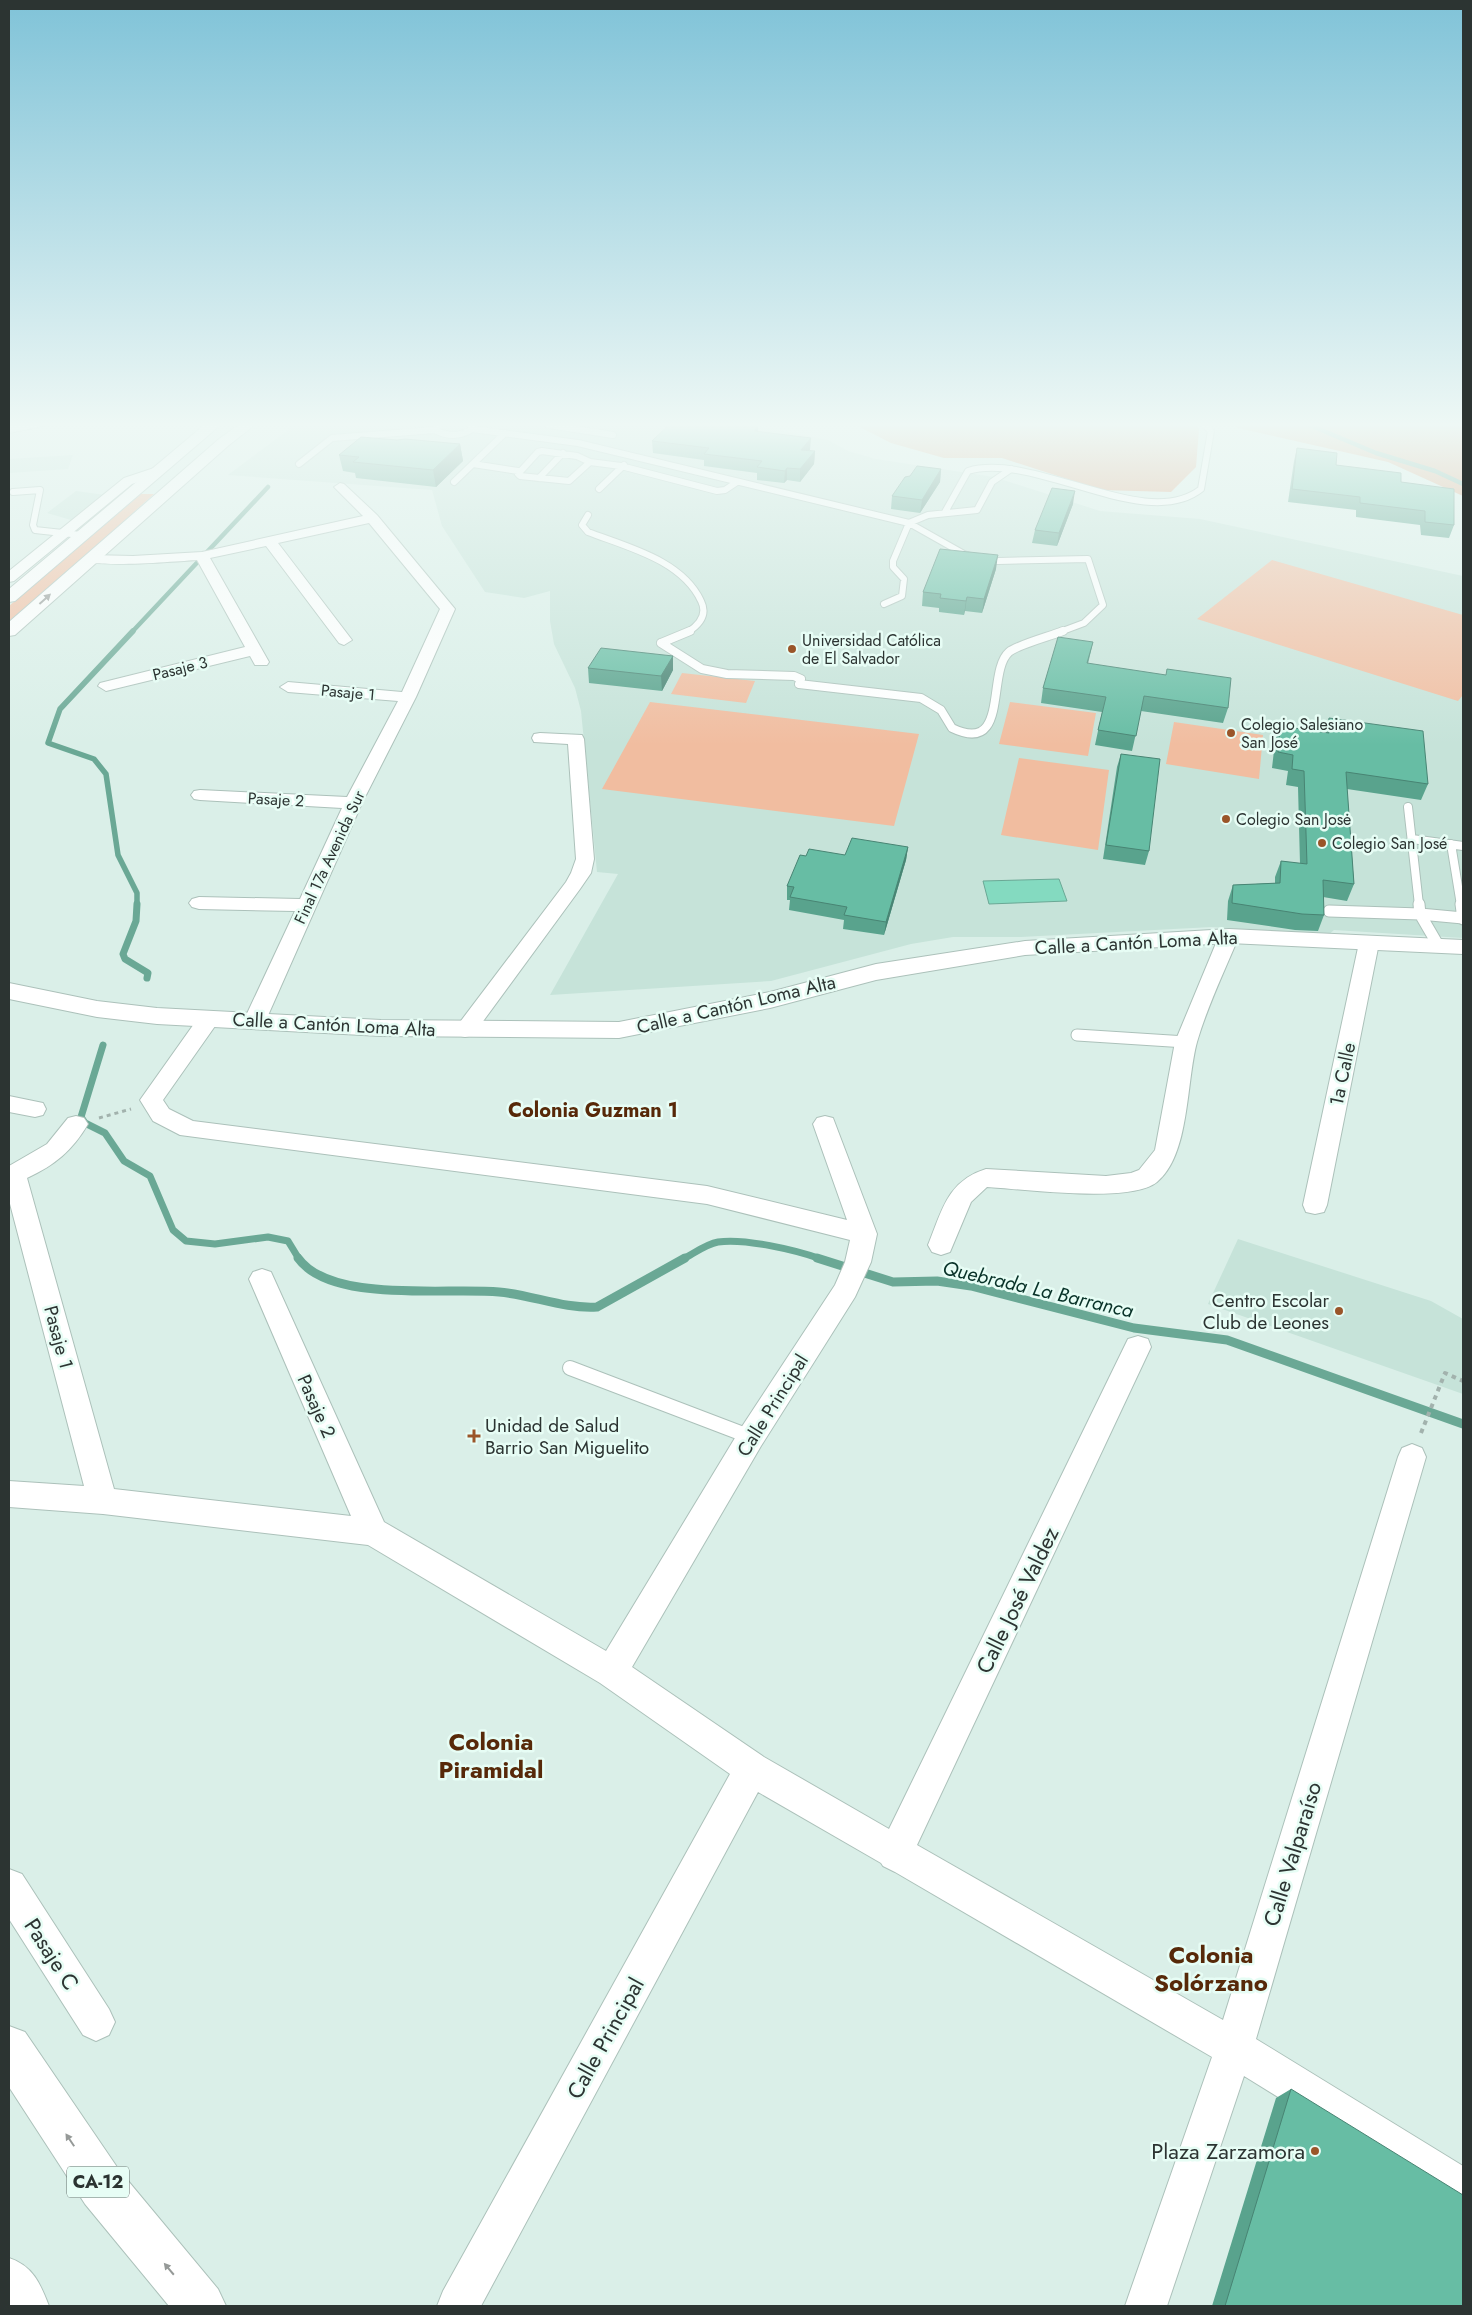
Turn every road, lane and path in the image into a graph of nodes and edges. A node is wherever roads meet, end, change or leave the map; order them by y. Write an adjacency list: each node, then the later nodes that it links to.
1 (35, 529): 10 (lane)
2 (68, 529): 10 (street)
3 (88, 529): 11 (main road)
4 (124, 529): 14 (main road)
5 (323, 529): 12 (street)
6 (381, 529): 24 (street, Final 17a Avenida Sur)
7 (586, 529): 9 (lane)
8 (907, 529): 17 (lane)
9 (920, 529)
10 (63, 533): 11 (lane); 15 (street)
11 (81, 535): 16 (main road)
12 (269, 541): 13 (street); 19 (street)
13 (202, 556): 14 (street); 20 (street)
14 (90, 559): 18 (main road, one-way to 14)
15 (9, 578)
16 (9, 597)
17 (884, 604)
18 (9, 632)
19 (344, 640)
20 (254, 650): 21 (street); 22 (street, Pasaje 3)
21 (262, 664)
22 (106, 686)
23 (288, 687): 24 (street, Pasaje 1)
24 (408, 697): 27 (street, Final 17a Avenida Sur)
25 (540, 738): 44 (street)
26 (200, 795): 27 (street, Pasaje 2)
27 (353, 803): 33 (street, Final 17a Avenida Sur)
28 (1408, 807): 29 (lane)
29 (1412, 839): 30 (lane); 35 (lane)
30 (1450, 844): 31 (lane); 36 (lane)
31 (1463, 846)
32 (199, 903): 33 (street)
33 (306, 905): 43 (street, Final 17a Avenida Sur)
34 (1329, 911): 35 (lane)
35 (1420, 914): 36 (lane); 39 (lane)
36 (1463, 918)
37 (1229, 936): 38 (main road, Calle a Cantón Loma Alta); 44 (main road, Calle a Cantón Loma Alta); 46 (street)
38 (1369, 943): 39 (main road, Calle a Cantón Loma Alta); 53 (street, 1a Calle)
39 (1438, 945): 40 (main road, Calle a Cantón Loma Alta)
40 (1463, 947)
41 (9, 991): 42 (main road, Calle a Cantón Loma Alta)
42 (209, 1018): 43 (main road, Calle a Cantón Loma Alta); 54 (street)
43 (255, 1020): 44 (main road, Calle a Cantón Loma Alta)
44 (465, 1030)
45 (1077, 1035): 46 (lane)
46 (1186, 1042): 55 (street)
47 (9, 1104): 48 (street)
48 (35, 1109)
49 (126, 1111): 50 (path)
50 (76, 1124): 52 (street)
51 (825, 1124): 54 (street)
52 (12, 1175): 63 (street, Pasaje 1)
53 (1315, 1205)
54 (864, 1234): 60 (street, Calle Principal)
55 (942, 1245)
56 (262, 1279): 64 (street, Pasaje 2)
57 (1138, 1347): 67 (street, Calle José Valdez)
58 (570, 1368): 60 (lane)
59 (1463, 1381): 61 (path)
60 (752, 1437): 65 (street, Calle Principal)
61 (1412, 1457): 71 (street, Calle Valparaíso)
62 (9, 1494): 63 (street)
63 (103, 1501): 64 (street)
64 (372, 1532): 65 (street)
65 (611, 1672): 66 (street)
66 (752, 1769): 67 (street); 76 (street, Calle Principal)
67 (895, 1854): 71 (street)
68 (9, 1887): 69 (street, Pasaje C)
69 (96, 2022)
70 (9, 2048): 75 (main road, CA-12, one-way to 70)
71 (1234, 2048): 72 (street); 77 (street, Calle Valparaíso)
72 (1463, 2189)
73 (9, 2282): 74 (main road)
74 (24, 2306)
75 (200, 2306)
76 (458, 2306)
77 (1146, 2306)

